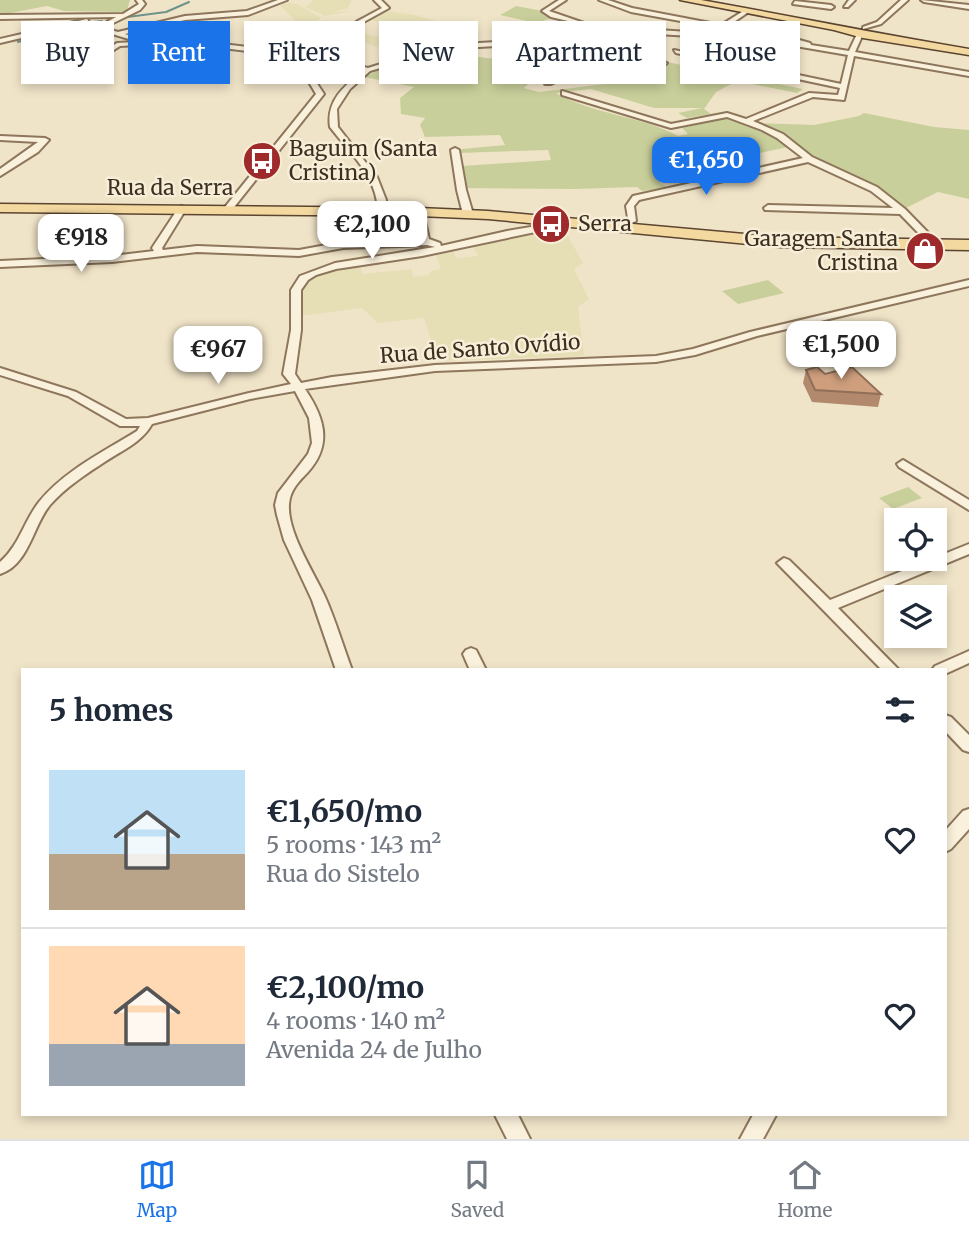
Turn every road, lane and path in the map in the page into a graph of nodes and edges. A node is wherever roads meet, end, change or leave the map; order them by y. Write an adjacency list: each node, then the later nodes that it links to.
1 (139, 0): 16 (street)
2 (284, 0): 25 (street)
3 (377, 0): 18 (street)
4 (602, 0): 20 (street)
5 (685, 0): 14 (main road)
6 (852, 0): 11 (street)
7 (905, 0): 24 (street)
8 (924, 0): 13 (street)
9 (563, 1): 19 (street)
10 (801, 2): 12 (street)
11 (846, 6)
12 (831, 7)
13 (969, 7)
14 (747, 11): 21 (street); 24 (main road)
15 (0, 17): 16 (street)
16 (120, 17): 17 (street); 25 (street)
17 (87, 21)
18 (362, 21)
19 (574, 21)
20 (690, 21)
21 (731, 21)
22 (16, 27): 23 (street)
23 (21, 30)
24 (868, 32): 32 (main road); 34 (street)
25 (118, 34): 27 (street)
26 (21, 36): 28 (street)
27 (128, 37)
28 (0, 41)
29 (808, 44): 34 (street)
30 (492, 46): 36 (street)
31 (676, 51): 33 (street)
32 (969, 51)
33 (680, 52)
34 (852, 52): 37 (street); 40 (street)
35 (365, 70): 36 (street)
36 (368, 71): 44 (street)
37 (969, 74)
38 (800, 78): 40 (street)
39 (314, 84): 43 (street)
40 (844, 87): 45 (street)
41 (800, 92): 45 (street)
42 (565, 93): 46 (street)
43 (320, 94): 44 (street); 54 (street)
44 (340, 95): 55 (street)
45 (811, 95): 46 (street)
46 (747, 121): 49 (street)
47 (0, 138): 50 (street)
48 (455, 150): 58 (street)
49 (808, 159): 56 (street); 60 (street)
50 (0, 173)
51 (0, 208): 53 (main road, Rua da Serra)
52 (768, 208): 56 (street)
53 (182, 209): 54 (main road, Rua da Serra); 65 (street)
54 (228, 209): 55 (main road, Rua da Serra)
55 (382, 211): 57 (main road, Rua da Serra)
56 (902, 211): 62 (street)
57 (419, 212): 58 (main road, Rua da Serra); 61 (street)
58 (468, 214): 59 (main road, Rua da Serra)
59 (573, 223): 60 (main road, Rua da Serra); 64 (street)
60 (614, 227): 62 (main road, Rua da Serra)
61 (425, 242): 64 (street); 66 (street)
62 (935, 245): 63 (main road, Rua da Serra)
63 (969, 245)
64 (445, 247): 68 (street)
65 (159, 253): 66 (street); 67 (street)
66 (299, 253): 68 (street)
67 (0, 264)
68 (313, 273): 71 (street)
69 (969, 283): 71 (street, Rua de Santo Ovídio)
70 (0, 371): 72 (street, Rua de Santo Ovídio)
71 (298, 385): 72 (street, Rua de Santo Ovídio); 81 (street)
72 (148, 422): 77 (street)
73 (903, 464): 74 (street)
74 (969, 506)
75 (969, 549): 78 (street)
76 (784, 563): 78 (street)
77 (0, 569)
78 (827, 607): 83 (street)
79 (471, 654): 82 (street)
80 (969, 657): 84 (street)
81 (343, 668)
82 (477, 668)
83 (889, 668)
84 (944, 668)
85 (947, 723): 86 (street)
86 (969, 745)
87 (969, 816): 88 (street)
88 (947, 842)
89 (507, 1116): 91 (street)
90 (764, 1116): 92 (street)
91 (519, 1139)
92 (751, 1139)

